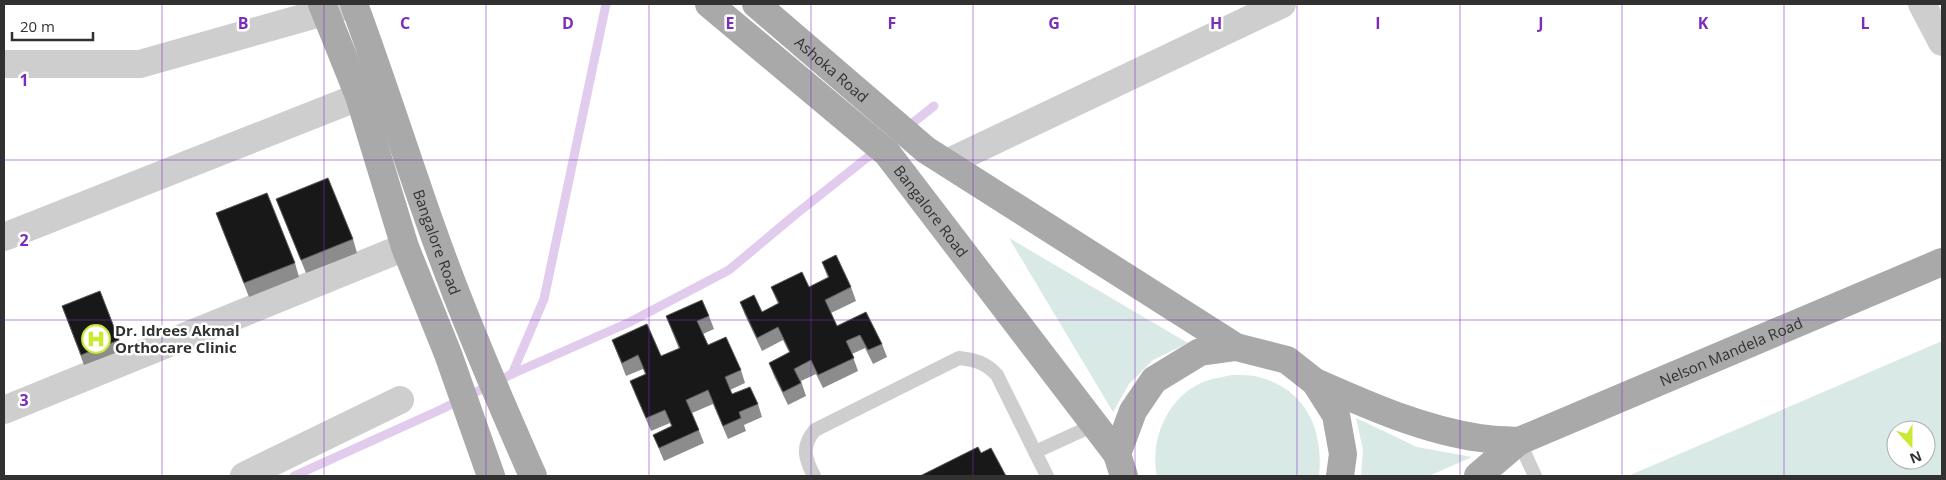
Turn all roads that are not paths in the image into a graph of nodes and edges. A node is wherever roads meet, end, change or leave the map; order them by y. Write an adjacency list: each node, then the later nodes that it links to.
1 (353, 4): 5 (street); 7 (main road, Bangalore Road)
2 (709, 4): 9 (main road, Bangalore Road)
3 (756, 4): 9 (main road, Ashoka Road)
4 (1282, 4): 10 (street)
5 (324, 8): 6 (street); 8 (main road, Bangalore Road)
6 (4, 64)
7 (384, 86): 8 (street); 24 (main road, Bangalore Road)
8 (359, 96): 11 (street); 12 (main road, Bangalore Road)
9 (890, 138): 10 (main road); 18 (main road, Bangalore Road)
10 (947, 163): 14 (main road)
11 (4, 237)
12 (405, 247): 17 (street); 23 (main road, Bangalore Road)
13 (1942, 264): 19 (main road, Nelson Mandela Road)
14 (1236, 347): 15 (main road); 21 (main road)
15 (1315, 382): 19 (main road, Nelson Mandela Road); 27 (main road)
16 (400, 400): 22 (street)
17 (4, 410)
18 (1094, 425): 20 (lane); 21 (main road, Bangalore Road)
19 (1518, 441): 28 (main road, Nelson Mandela Road); 29 (lane)
20 (1035, 452): 25 (lane); 26 (lane)
21 (1121, 465)
22 (244, 476)
23 (491, 476)
24 (533, 476)
25 (814, 476)
26 (1047, 476)
27 (1340, 476)
28 (1478, 476)
29 (1535, 476)

